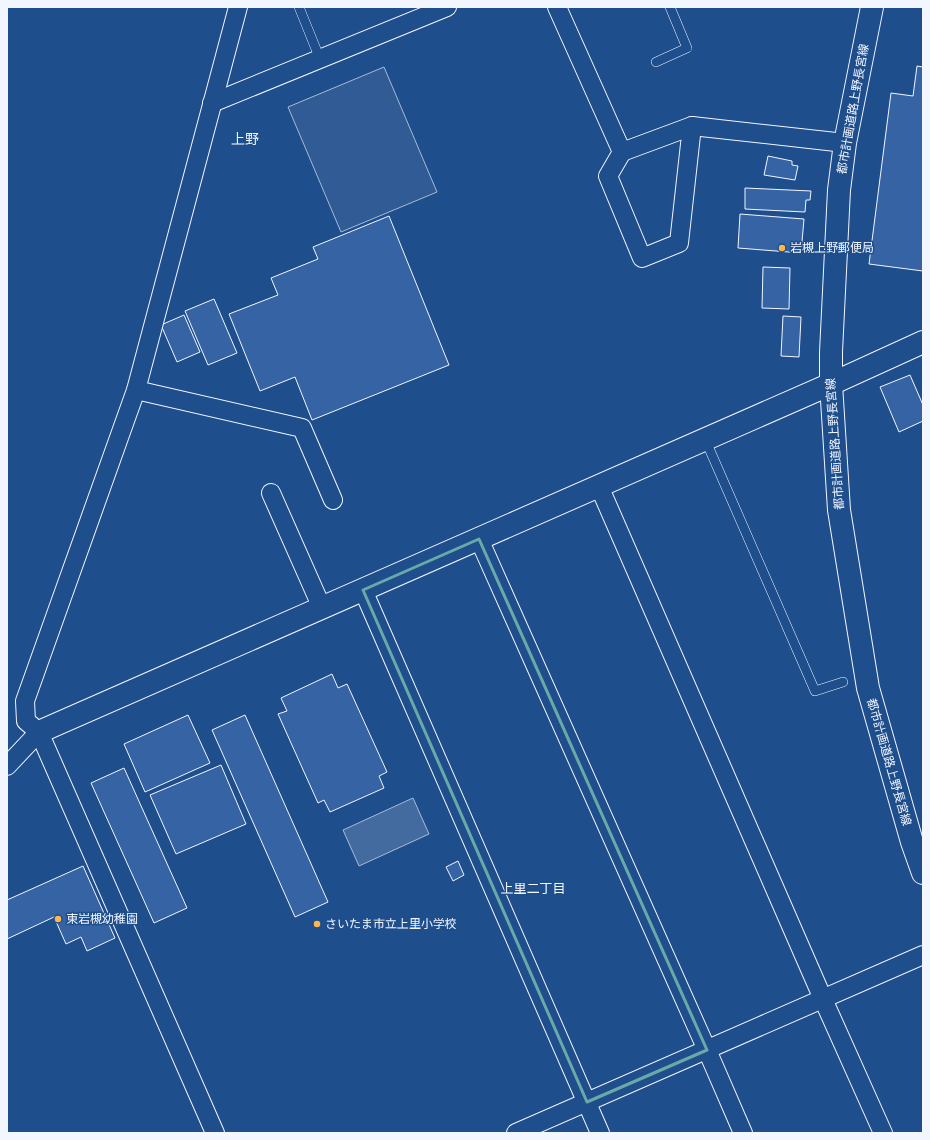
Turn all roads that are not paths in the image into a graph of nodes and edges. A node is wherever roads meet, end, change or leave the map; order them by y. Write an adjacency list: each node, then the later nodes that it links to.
1 (238, 7): 9 (street)
2 (298, 7): 7 (lane)
3 (447, 7): 7 (street)
4 (557, 7): 12 (street)
5 (670, 7): 8 (lane)
6 (872, 7): 11 (street, 都市計画道路上野長宮線)
7 (320, 59): 9 (street)
8 (656, 62)
9 (212, 103): 15 (street)
10 (692, 126): 11 (street); 12 (street); 12 (street)
11 (845, 143): 14 (street, 都市計画道路上野長宮線)
12 (622, 152)
13 (923, 342): 14 (street)
14 (831, 384): 16 (street); 26 (street, 都市計画道路上野長宮線)
15 (136, 390): 19 (street); 24 (street)
16 (704, 439): 17 (street); 23 (lane)
17 (599, 486): 20 (street); 29 (street)
18 (271, 493): 22 (street)
19 (333, 500)
20 (479, 539): 21 (street); 30 (street)
21 (363, 590): 22 (street); 31 (street)
22 (322, 608): 24 (street)
23 (843, 682)
24 (39, 732): 25 (street); 32 (street)
25 (7, 766)
26 (918, 840): 27 (street, 都市計画道路上野長宮線)
27 (923, 873)
28 (923, 955): 29 (street)
29 (823, 999): 30 (street); 36 (street)
30 (707, 1050): 31 (street); 35 (street)
31 (587, 1102): 33 (street); 34 (street)
32 (215, 1133)
33 (516, 1133)
34 (600, 1133)
35 (742, 1133)
36 (883, 1133)

